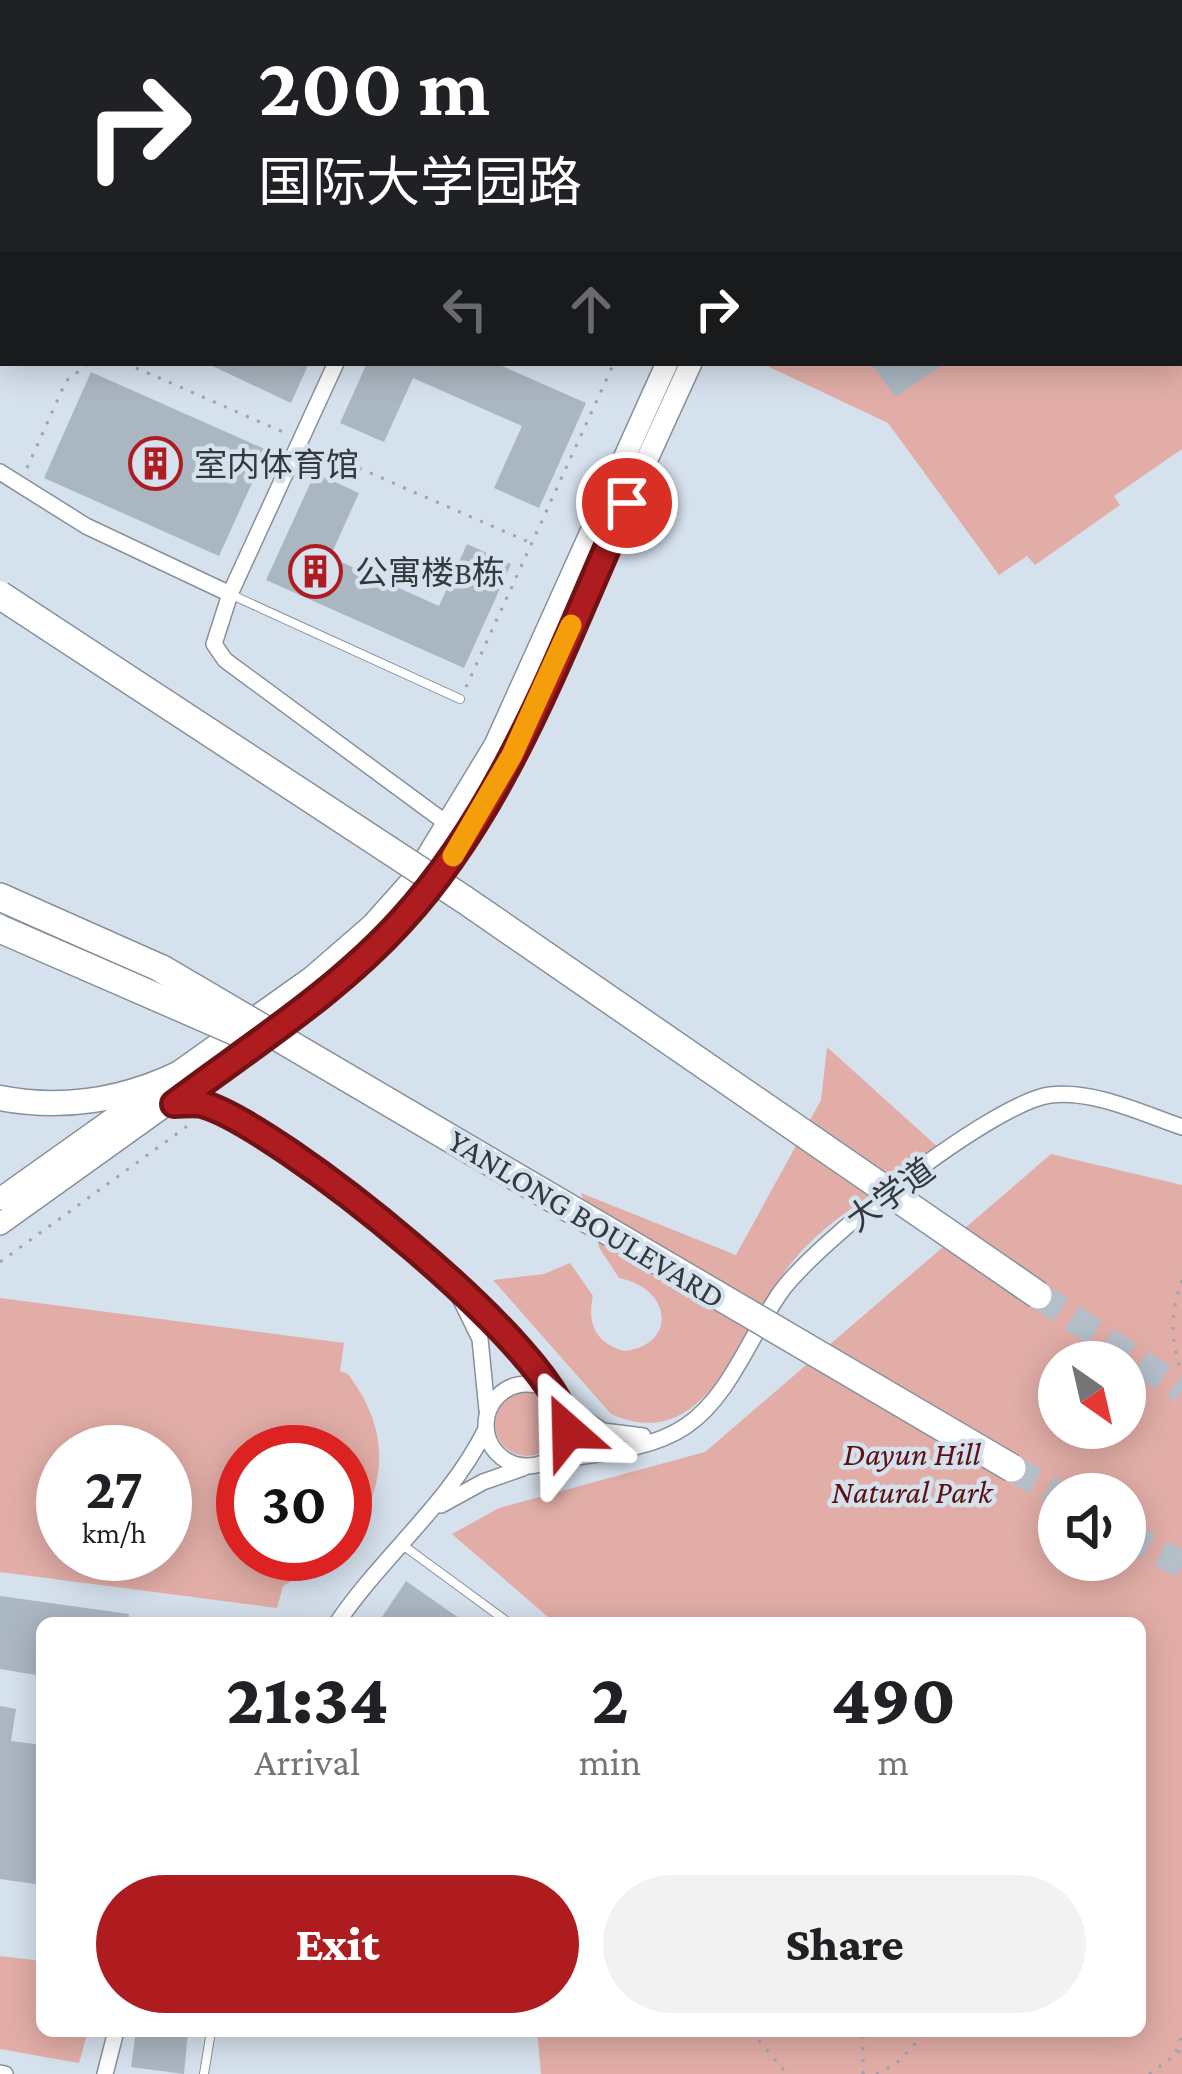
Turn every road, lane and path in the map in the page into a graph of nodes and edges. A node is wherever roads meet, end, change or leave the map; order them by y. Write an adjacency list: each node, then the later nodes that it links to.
1 (85, 366): 8 (path)
2 (132, 366): 6 (path)
3 (335, 366): 6 (street)
4 (613, 366): 9 (path)
5 (675, 366): 13 (street)
6 (298, 446): 9 (path); 10 (street)
7 (0, 472): 8 (street)
8 (19, 486): 10 (street)
9 (532, 543): 12 (path)
10 (230, 594): 12 (lane); 13 (street)
11 (0, 595): 27 (highway, bridge)
12 (460, 699)
13 (457, 831): 16 (street); 19 (street)
14 (0, 897): 18 (highway, YANLONG BOULEVARD, bridge)
15 (0, 929): 18 (highway, bridge)
16 (180, 1073): 17 (main road); 22 (street)
17 (0, 1098)
18 (391, 1102): 33 (highway, YANLONG BOULEVARD, bridge)
19 (174, 1104): 20 (street); 23 (street)
20 (211, 1109): 24 (path); 25 (street)
21 (1182, 1127): 31 (street, 大学道)
22 (0, 1199)
23 (0, 1224)
24 (0, 1262)
25 (441, 1268): 29 (street); 30 (street)
26 (1182, 1280): 28 (path)
27 (1038, 1295)
28 (1182, 1374)
29 (560, 1400): 30 (street); 31 (street); 32 (street)
30 (486, 1423): 32 (street); 34 (street)
31 (676, 1433): 32 (street)
32 (538, 1464): 34 (street)
33 (1012, 1468)
34 (434, 1510): 35 (street)
35 (398, 1542): 36 (street); 37 (lane)
36 (342, 1617)
37 (501, 1617)
38 (1182, 2034): 45 (path)
39 (114, 2037): 46 (street)
40 (210, 2037): 47 (lane)
41 (756, 2037): 48 (path)
42 (863, 2037): 49 (path)
43 (921, 2037): 50 (path)
44 (1182, 2050): 45 (path)
45 (1175, 2054): 51 (path)
46 (105, 2074)
47 (204, 2074)
48 (787, 2074)
49 (863, 2074)
50 (876, 2074)
51 (1149, 2074)

